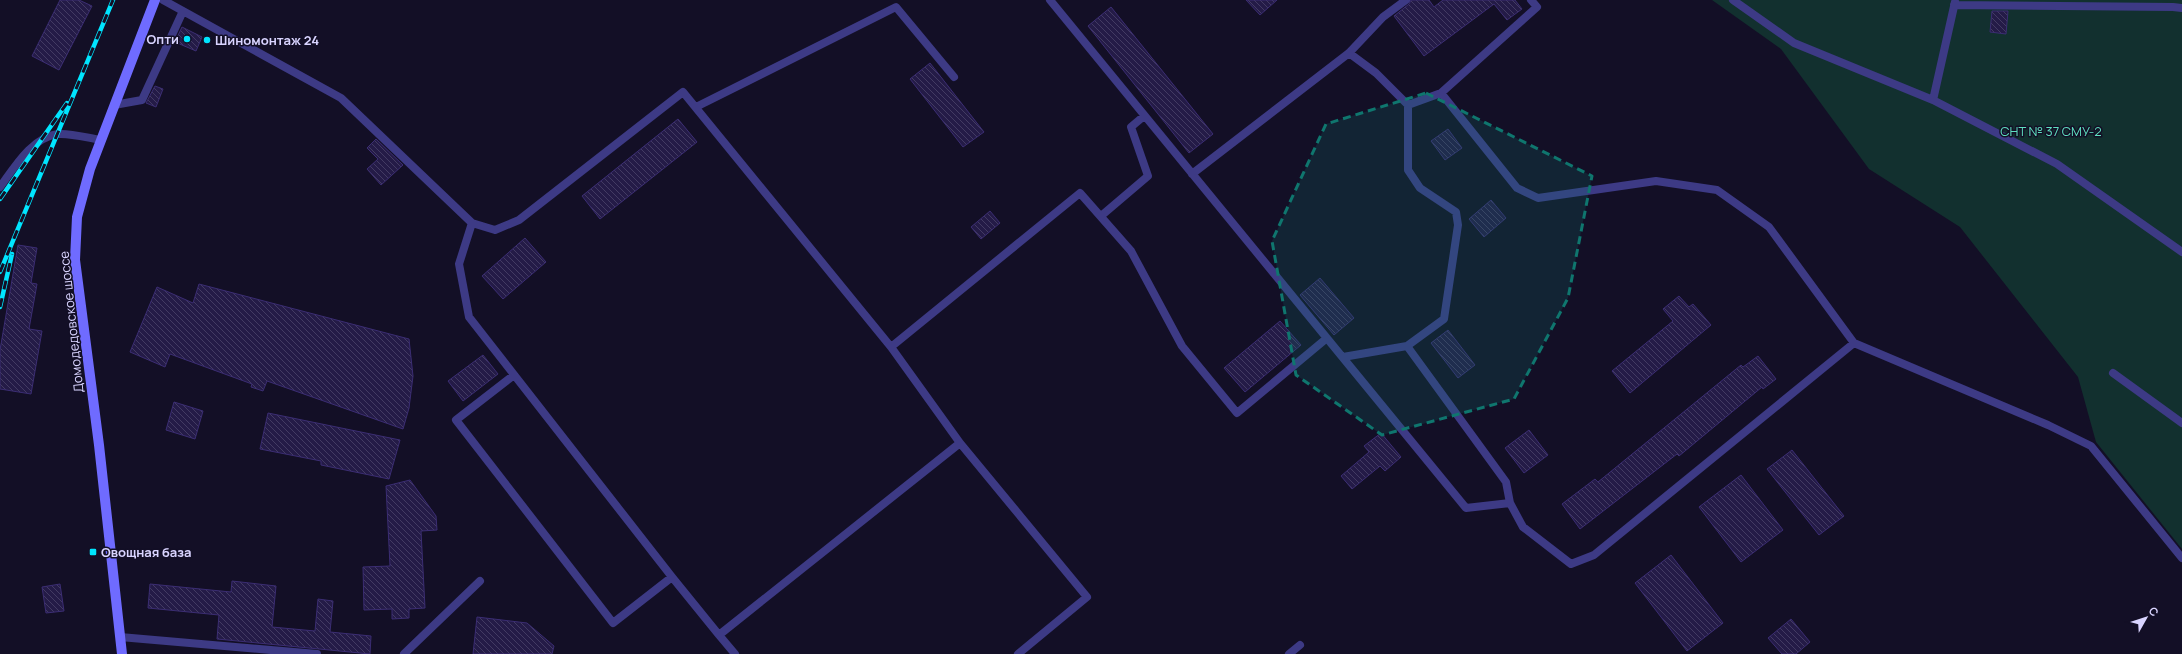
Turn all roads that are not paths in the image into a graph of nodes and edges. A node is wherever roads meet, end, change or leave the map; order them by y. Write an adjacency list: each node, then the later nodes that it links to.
1 (155, 0): 15 (main road, Домодедовское шоссе)
2 (163, 0): 10 (lane)
3 (1050, 0): 18 (lane)
4 (1406, 0): 11 (lane)
5 (1531, 0): 13 (lane)
6 (1733, 0): 14 (lane)
7 (1955, 3): 8 (lane); 14 (lane)
8 (2169, 3): 9 (lane)
9 (2182, 8)
10 (183, 11): 15 (lane); 23 (lane)
11 (1349, 53): 16 (lane); 20 (lane)
12 (954, 77): 17 (lane)
13 (1441, 93): 16 (lane); 26 (lane)
14 (1933, 100): 24 (lane)
15 (114, 105): 19 (main road, Домодедовское шоссе)
16 (1408, 105): 27 (lane)
17 (696, 107): 23 (lane); 28 (lane)
18 (1144, 116): 20 (lane); 22 (lane)
19 (101, 140): 21 (lane); 39 (main road, Домодедовское шоссе)
20 (1192, 174): 25 (lane)
21 (0, 187)
22 (1100, 216): 25 (lane); 28 (lane)
23 (472, 223): 31 (lane)
24 (2182, 252)
25 (1326, 338): 29 (lane)
26 (1854, 342): 34 (lane); 35 (lane)
27 (1407, 346): 29 (lane); 34 (lane)
28 (891, 348): 33 (lane)
29 (1343, 357): 34 (lane)
30 (2113, 373): 32 (lane)
31 (514, 375): 36 (lane); 36 (lane)
32 (2182, 423)
33 (960, 443): 38 (lane); 45 (lane)
34 (1510, 503)
35 (2182, 558)
36 (672, 577): 38 (lane)
37 (480, 581): 43 (lane)
38 (719, 635): 44 (lane)
39 (120, 637): 41 (main road, Домодедовское шоссе); 42 (lane)
40 (1300, 645): 46 (lane)
41 (122, 654)
42 (317, 654)
43 (404, 654)
44 (734, 654)
45 (1018, 654)
46 (1289, 654)

